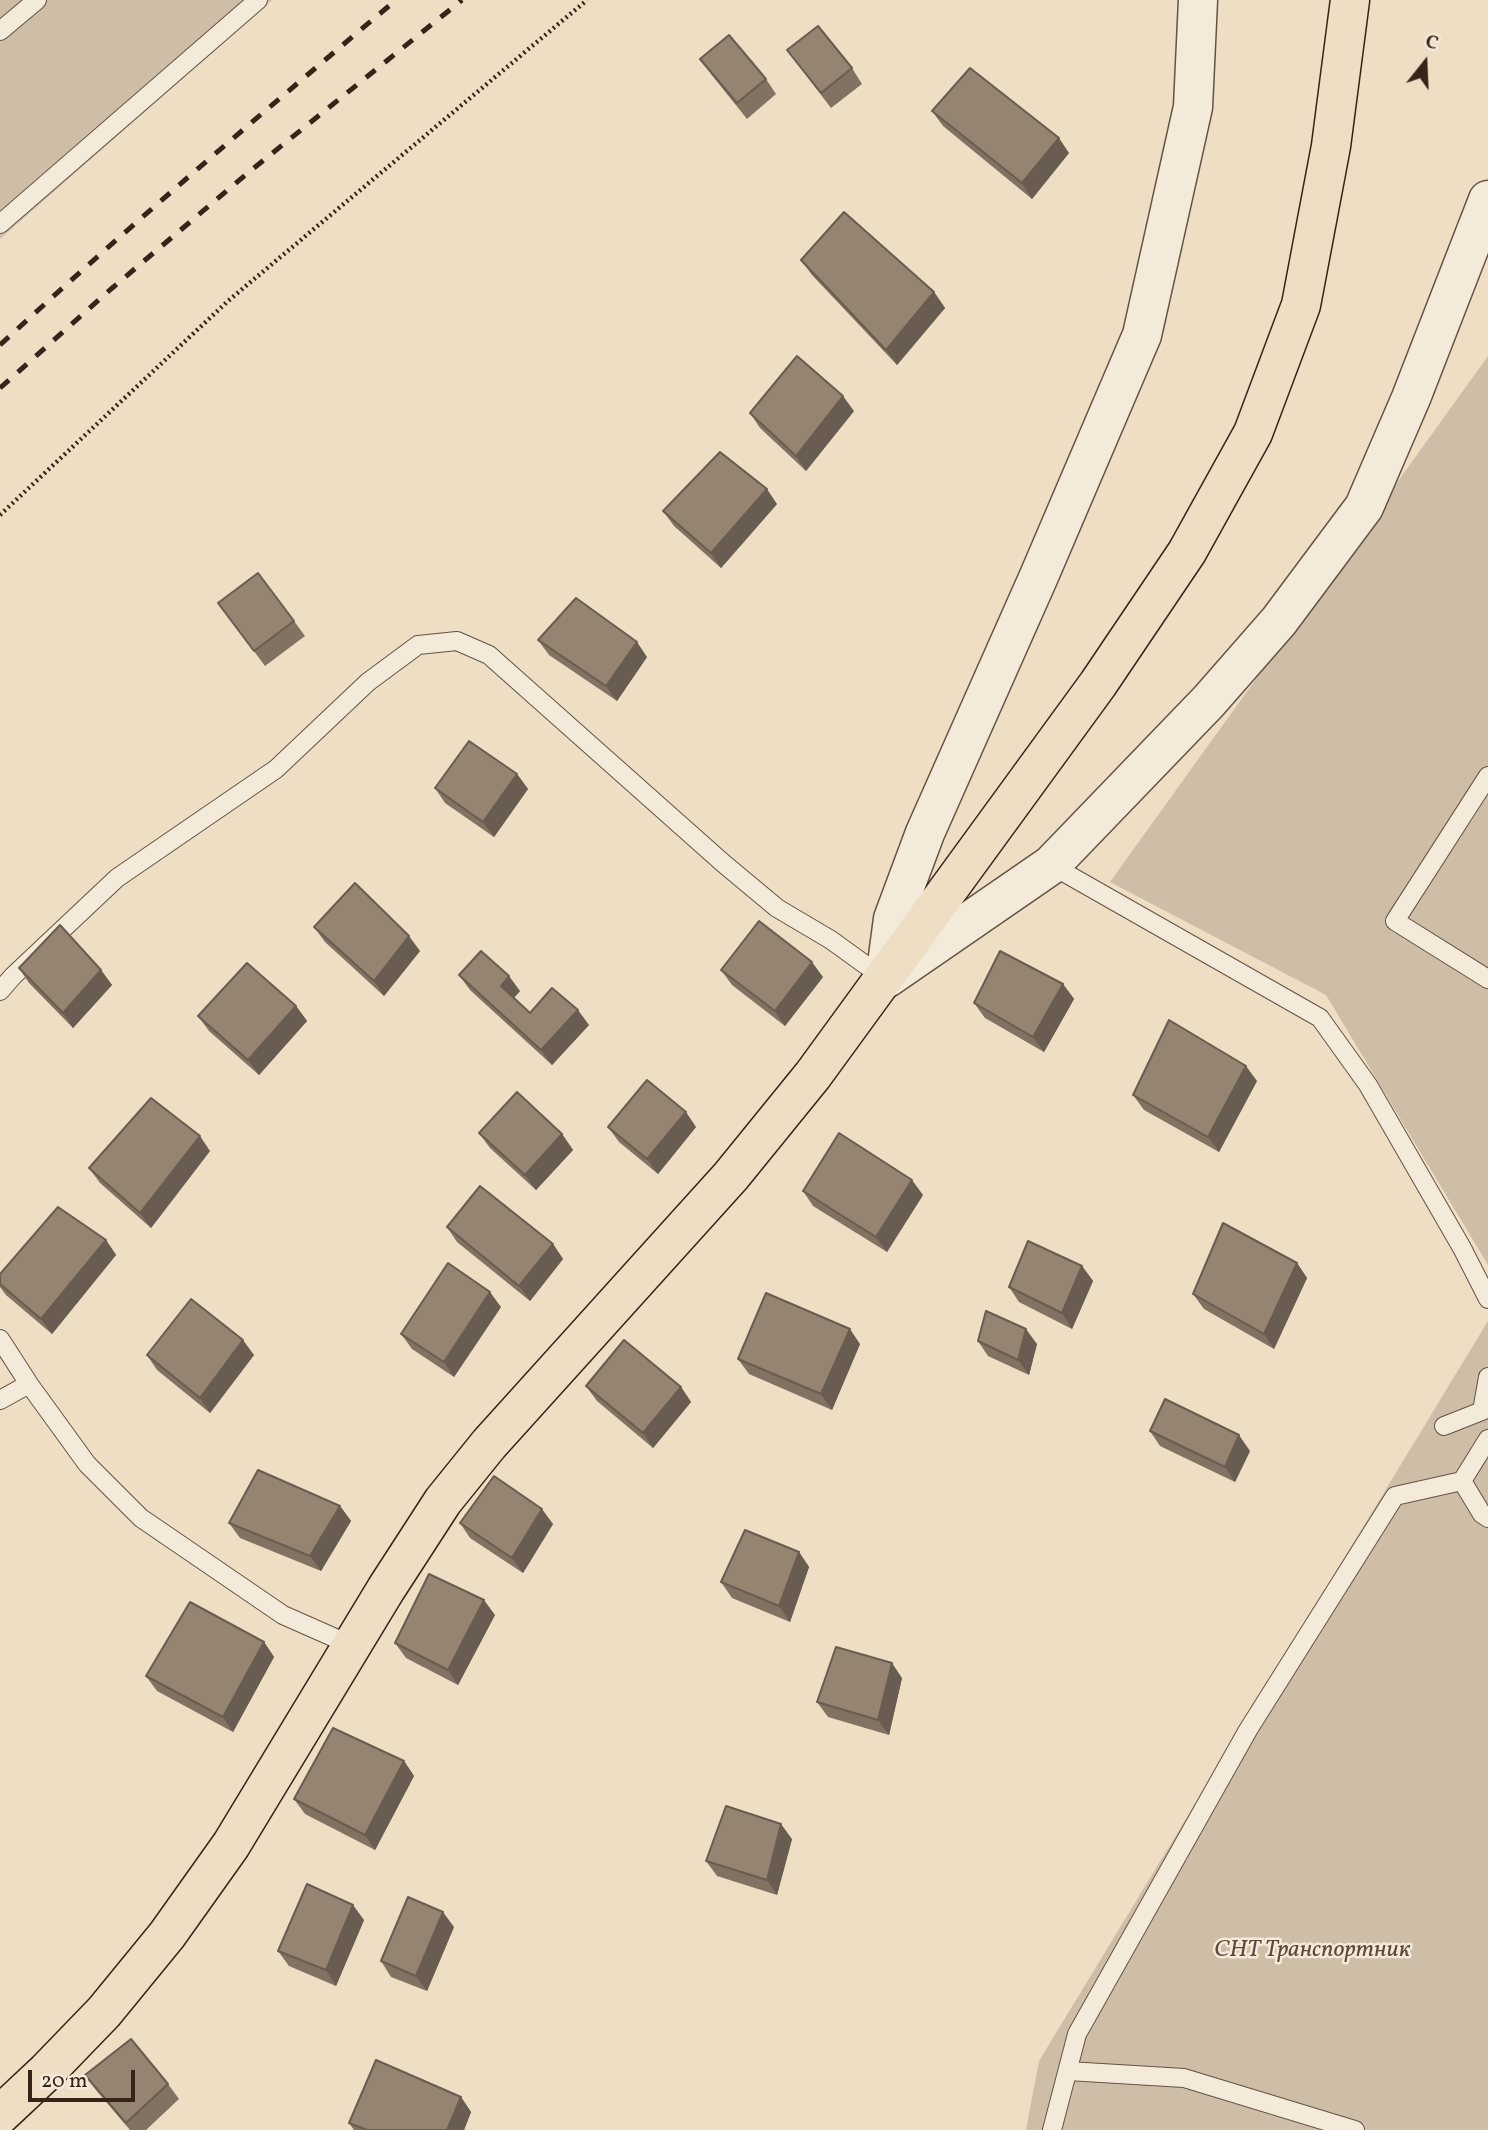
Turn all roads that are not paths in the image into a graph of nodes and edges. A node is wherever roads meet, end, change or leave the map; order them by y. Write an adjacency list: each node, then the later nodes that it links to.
1 (37, 0): 5 (lane)
2 (258, 0): 7 (lane)
3 (1198, 0): 10 (street)
4 (1350, 0): 10 (main road)
5 (0, 31)
6 (1488, 200): 9 (street)
7 (0, 224)
8 (1488, 776): 11 (lane)
9 (1051, 865): 10 (street); 13 (lane)
10 (885, 979): 12 (lane); 22 (main road)
11 (1488, 979)
12 (0, 991)
13 (1488, 1299)
14 (0, 1339): 16 (lane)
15 (1488, 1377): 18 (lane)
16 (29, 1384): 17 (lane); 22 (lane)
17 (0, 1400)
18 (1444, 1426)
19 (1488, 1439): 20 (lane)
20 (1462, 1481): 21 (lane); 23 (lane)
21 (1488, 1518)
22 (351, 1645): 24 (main road)
23 (1068, 2071): 25 (lane); 26 (lane)
24 (0, 2115)
25 (1052, 2130)
26 (1354, 2130)

